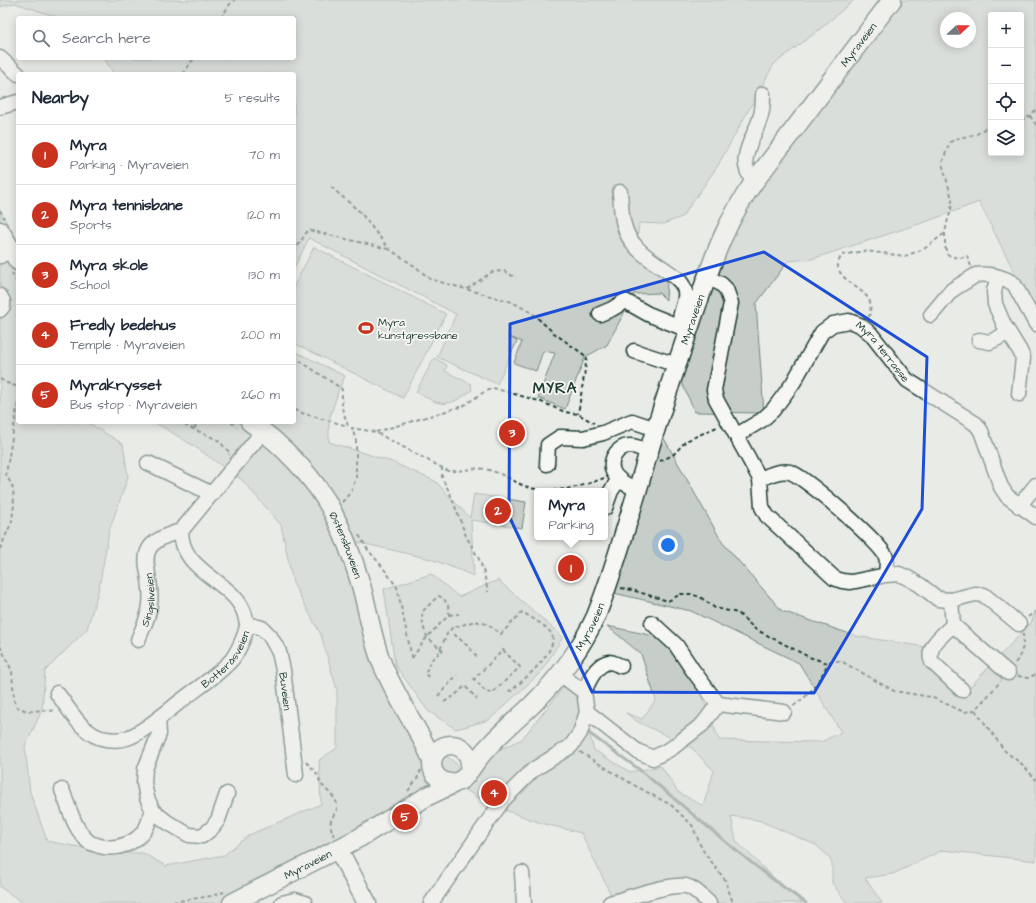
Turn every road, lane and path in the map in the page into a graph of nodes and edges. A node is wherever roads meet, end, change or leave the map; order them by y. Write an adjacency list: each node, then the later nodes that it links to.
1 (235, 0): 3 (path)
2 (892, 0): 16 (main road, Myraveien)
3 (222, 16)
4 (0, 58): 6 (street)
5 (193, 60): 7 (path)
6 (16, 72)
7 (184, 72)
8 (763, 94): 16 (street)
9 (16, 103): 10 (street)
10 (0, 107)
11 (1036, 109): 12 (path)
12 (1030, 116): 13 (path); 14 (path)
13 (1024, 119)
14 (1036, 125)
15 (988, 126): 20 (path)
16 (754, 182): 25 (main road, Myraveien)
17 (331, 187): 22 (path)
18 (620, 192): 35 (street)
19 (0, 231): 23 (main road)
20 (946, 233): 24 (path); 34 (path)
21 (296, 249): 22 (path)
22 (389, 250): 28 (path)
23 (10, 256)
24 (976, 275): 26 (street); 32 (street)
25 (707, 277): 35 (main road, Myraveien); 55 (street)
26 (998, 277): 33 (street); 36 (street)
27 (516, 278): 28 (path)
28 (467, 289): 54 (path)
29 (0, 296): 30 (street)
30 (0, 310)
31 (600, 314): 35 (street)
32 (930, 315)
33 (1036, 324)
34 (860, 325): 55 (street, Myra terrasse); 69 (street, Myra terrasse)
35 (684, 330): 40 (main road, Myraveien)
36 (1008, 332): 37 (street); 43 (street)
37 (979, 340)
38 (634, 351): 40 (street)
39 (296, 358): 50 (path)
40 (677, 365): 53 (main road, Myraveien)
41 (0, 379): 42 (path)
42 (16, 386)
43 (1019, 394)
44 (296, 411): 50 (path)
45 (16, 414): 74 (path)
46 (183, 424): 52 (path)
47 (197, 424): 52 (path)
48 (722, 424): 56 (path)
49 (250, 426): 67 (street); 70 (main road, Østensbuveien)
50 (348, 426): 51 (path)
51 (352, 428): 54 (path); 70 (path)
52 (194, 429): 57 (path)
53 (656, 429): 56 (main road, Myraveien); 59 (street)
54 (375, 432): 60 (path)
55 (737, 434): 62 (street)
56 (653, 457): 61 (street); 66 (main road, Myraveien)
57 (228, 458)
58 (148, 463): 67 (street)
59 (547, 464)
60 (442, 467): 64 (path); 77 (path)
61 (617, 477): 65 (path); 66 (street); 68 (street)
62 (760, 479): 75 (street); 75 (street)
63 (1036, 485): 69 (street)
64 (534, 488)
65 (574, 488)
66 (638, 489): 76 (main road, Myraveien)
67 (212, 494): 72 (street)
68 (608, 500)
69 (1019, 506): 71 (street, Myra terrasse)
70 (332, 510): 103 (main road, Østensbuveien)
71 (1036, 517)
72 (182, 531): 82 (street, Botteråsveien); 87 (street, Singsliveien)
73 (357, 532): 86 (path)
74 (0, 549)
75 (886, 575): 78 (street)
76 (608, 586): 95 (main road, Myraveien); 111 (path)
77 (488, 592)
78 (950, 600): 83 (street); 84 (street)
79 (449, 614): 80 (path); 86 (path); 86 (path)
80 (459, 614)
81 (652, 623): 107 (street)
82 (247, 624): 112 (street, Botteråsveien); 116 (street, Buveien)
83 (953, 624): 94 (street); 100 (street)
84 (1019, 624)
85 (454, 634): 92 (path)
86 (428, 637): 89 (path)
87 (138, 640)
88 (0, 646): 108 (path)
89 (440, 648): 91 (path); 98 (path); 99 (path)
90 (503, 650): 90 (path)
91 (445, 653)
92 (477, 657)
93 (621, 666): 101 (street)
94 (1008, 673): 96 (path)
95 (560, 674): 101 (street); 113 (main road, Myraveien)
96 (1036, 674)
97 (457, 675): 104 (path)
98 (429, 677)
99 (508, 690)
100 (962, 690)
101 (584, 692): 110 (street)
102 (57, 693): 108 (street, Botteråsveien)
103 (397, 694): 114 (main road, Østensbuveien); 117 (main road, Østensbuveien)
104 (438, 696)
105 (477, 699): 106 (path)
106 (444, 702)
107 (718, 704): 110 (street); 111 (street)
108 (66, 705): 112 (street, Botteråsveien)
109 (975, 710): 120 (path)
110 (587, 712): 115 (street)
111 (784, 712)
112 (158, 719): 125 (street)
113 (512, 722): 114 (main road, Myraveien); 118 (main road, Myraveien)
114 (450, 745): 117 (main road); 118 (main road)
115 (571, 746): 134 (street); 138 (path)
116 (294, 757): 119 (street, Buveien); 127 (path)
117 (429, 765): 121 (main road); 124 (path); 126 (main road, Myraveien)
118 (470, 770): 121 (main road)
119 (296, 775)
120 (1036, 780)
121 (453, 784): 126 (main road, Myraveien)
122 (62, 790): 125 (street)
123 (227, 794): 125 (street)
124 (405, 795)
125 (153, 811)
126 (382, 825): 127 (main road, Myraveien)
127 (336, 843): 129 (main road, Myraveien); 133 (main road)
128 (522, 873): 135 (street)
129 (228, 897): 130 (path)
130 (166, 903)
131 (282, 903): 132 (street)
132 (305, 903)
133 (367, 903)
134 (431, 903)
135 (524, 903)
136 (610, 903): 137 (street)
137 (708, 903)
138 (733, 903)

